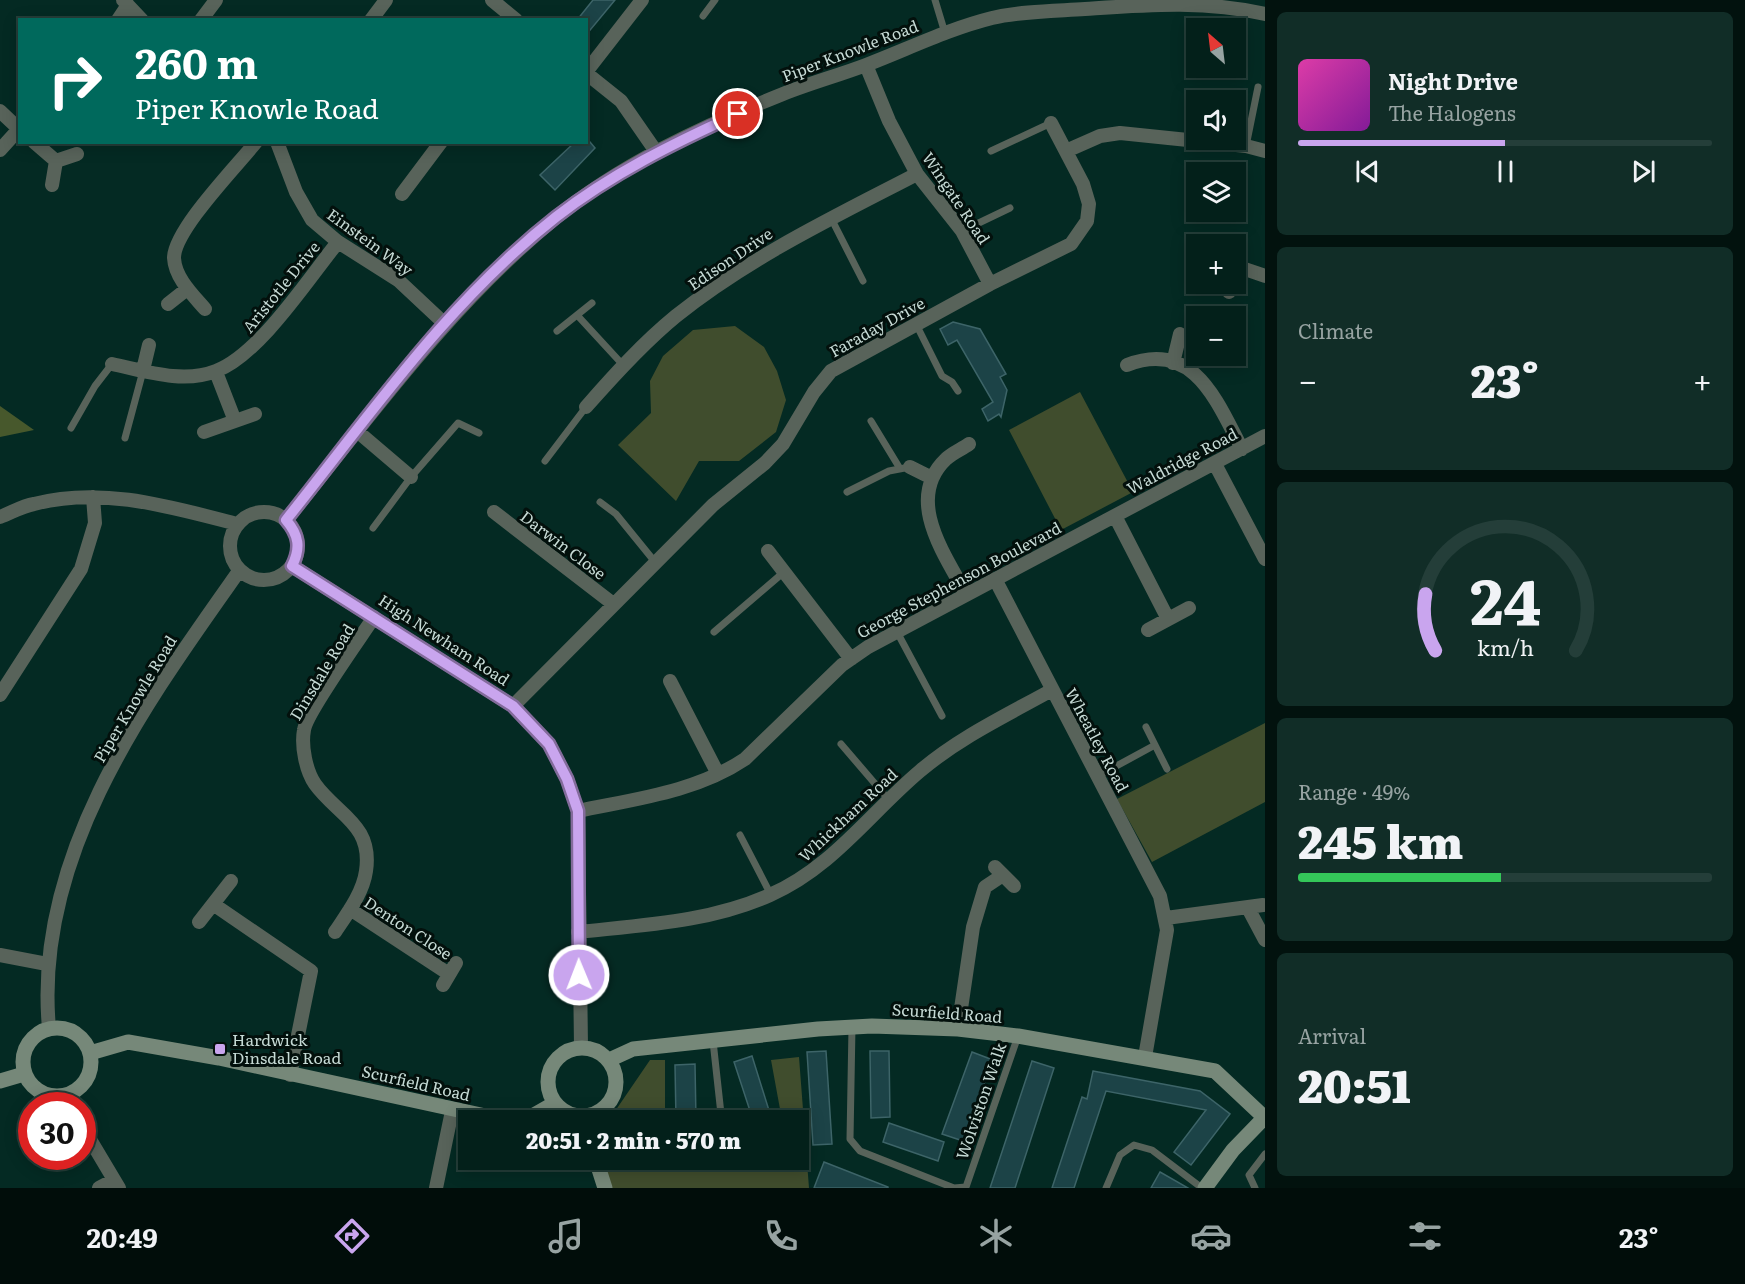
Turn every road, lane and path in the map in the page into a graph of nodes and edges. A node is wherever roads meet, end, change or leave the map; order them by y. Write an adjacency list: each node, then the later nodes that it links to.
1 (216, 0): 13 (street)
2 (386, 0): 14 (street)
3 (492, 0): 15 (street)
4 (642, 0): 18 (street)
5 (715, 0): 10 (lane)
6 (935, 0): 16 (lane)
7 (126, 2): 11 (street); 12 (street)
8 (1135, 3): 9 (street, Piper Knowle Road); 16 (street, Piper Knowle Road)
9 (1265, 14)
10 (703, 16)
11 (119, 18)
12 (140, 18)
13 (202, 18)
14 (372, 18)
15 (514, 18)
16 (945, 33): 17 (street, Piper Knowle Road)
17 (866, 65): 35 (street, Piper Knowle Road); 38 (street, Wingate Road)
18 (588, 69)
19 (588, 74): 35 (street)
20 (1258, 87): 30 (lane)
21 (0, 111): 23 (street)
22 (1051, 123): 32 (lane); 33 (street, Faraday Drive)
23 (18, 129)
24 (18, 131): 31 (street)
25 (1186, 140): 33 (street)
26 (36, 144): 37 (street)
27 (254, 144): 49 (street)
28 (278, 144): 44 (street, Einstein Way)
29 (440, 144): 40 (street)
30 (1246, 146): 34 (street)
31 (0, 150)
32 (991, 151)
33 (1066, 151): 48 (street, Faraday Drive)
34 (1265, 151)
35 (657, 153): 54 (street, Piper Knowle Road)
36 (77, 154): 37 (street)
37 (56, 161): 39 (street)
38 (918, 174): 42 (street, Edison Drive); 43 (street, Wingate Road)
39 (52, 185)
40 (402, 194)
41 (1010, 208): 43 (lane)
42 (831, 218): 47 (lane); 61 (street, Edison Drive)
43 (962, 231): 48 (street, Wingate Road)
44 (338, 242): 54 (street, Einstein Way); 64 (street, Aristotle Drive)
45 (1246, 269): 46 (street)
46 (1265, 276)
47 (863, 281)
48 (990, 284): 55 (street, Faraday Drive)
49 (188, 289): 51 (street); 52 (street)
50 (592, 303): 53 (lane)
51 (168, 304)
52 (205, 309)
53 (577, 315): 56 (lane); 61 (lane)
54 (445, 324): 71 (street, Piper Knowle Road)
55 (916, 324): 65 (lane); 94 (street, Faraday Drive)
56 (556, 331)
57 (1180, 334): 59 (street)
58 (149, 345): 63 (street)
59 (1173, 363): 62 (street); 77 (street)
60 (112, 364): 63 (street, Aristotle Drive); 70 (lane)
61 (623, 365): 66 (street, Edison Drive)
62 (1127, 365)
63 (143, 370): 64 (street, Aristotle Drive); 75 (lane)
64 (216, 372): 68 (street)
65 (958, 392)
66 (586, 407): 78 (lane)
67 (255, 414): 68 (street)
68 (235, 421): 72 (street)
69 (871, 421): 80 (lane)
70 (71, 428)
71 (357, 431): 81 (street); 89 (street, Piper Knowle Road)
72 (204, 432)
73 (479, 434): 81 (lane)
74 (1265, 436): 77 (street, Waldridge Road)
75 (125, 438)
76 (969, 444): 82 (street)
77 (1242, 449): 79 (street, Waldridge Road)
78 (545, 460)
79 (1215, 464): 87 (street, Waldridge Road); 93 (street)
80 (904, 467): 82 (street); 83 (lane)
81 (411, 477): 91 (lane)
82 (932, 478): 99 (street)
83 (847, 492)
84 (93, 497): 88 (street); 90 (street); 110 (street)
85 (600, 502): 94 (lane)
86 (494, 512): 100 (street, Darwin Close)
87 (1114, 516): 98 (street, George Stephenson Boulevard); 103 (street)
88 (0, 517)
89 (286, 520): 90 (street); 95 (street)
90 (237, 524): 96 (street)
91 (373, 528)
92 (768, 551): 97 (street)
93 (1265, 559)
94 (655, 562): 100 (street, Faraday Drive)
95 (292, 566): 96 (street); 102 (street, High Newham Road)
96 (239, 571): 135 (street, Piper Knowle Road)
97 (784, 572): 106 (lane); 107 (street)
98 (995, 579): 99 (street, George Stephenson Boulevard); 109 (street, Wheatley Road)
99 (966, 594): 104 (street, George Stephenson Boulevard)
100 (612, 603): 111 (street, Faraday Drive)
101 (1189, 608): 103 (street)
102 (374, 617): 111 (street, High Newham Road); 128 (street, Dinsdale Road)
103 (1168, 619): 105 (street)
104 (896, 630): 107 (street, George Stephenson Boulevard); 112 (lane)
105 (1148, 630)
106 (714, 632)
107 (851, 659): 117 (street, George Stephenson Boulevard)
108 (670, 681): 117 (street)
109 (1052, 690): 118 (street, Wheatley Road); 119 (street, Whickham Road)
110 (0, 695)
111 (513, 706): 120 (street, High Newham Road)
112 (942, 716)
113 (1146, 727): 115 (lane)
114 (841, 744): 119 (lane)
115 (1155, 745): 116 (lane); 118 (lane)
116 (1167, 769)
117 (718, 774): 120 (street, George Stephenson Boulevard)
118 (1098, 776): 129 (street, Wheatley Road)
119 (888, 800): 124 (street, Whickham Road)
120 (578, 811): 132 (street, High Newham Road)
121 (740, 835): 124 (lane)
122 (231, 881): 125 (street)
123 (1014, 886): 139 (street)
124 (771, 895): 132 (street, Whickham Road)
125 (213, 904): 130 (street); 147 (street)
126 (1263, 905): 127 (street)
127 (1248, 908): 129 (street); 133 (street)
128 (350, 909): 131 (street, Dinsdale Road); 136 (street, Denton Close)
129 (1166, 918): 144 (street, Wheatley Road)
130 (199, 922)
131 (335, 932)
132 (578, 933): 142 (street, High Newham Road)
133 (1265, 940)
134 (0, 955): 135 (street)
135 (47, 964): 138 (street, Piper Knowle Road)
136 (449, 974)
137 (852, 1027): 139 (street, Scurfield Road); 140 (lane, Wolviston Walk); 141 (street, Scurfield Road)
138 (49, 1028): 143 (street); 146 (street)
139 (958, 1029): 140 (street, Scurfield Road)
140 (1018, 1036): 144 (street, Scurfield Road)
141 (712, 1041): 145 (street, Scurfield Road); 154 (lane)
142 (581, 1047): 145 (street); 151 (street)
143 (90, 1053): 147 (street, Scurfield Road); 150 (street)
144 (1145, 1057): 156 (street, Scurfield Road)
145 (609, 1060): 153 (street)
146 (24, 1074): 148 (street); 149 (street)
147 (290, 1075): 155 (street, Scurfield Road)
148 (0, 1082)
149 (39, 1092)
150 (73, 1092)
151 (555, 1103): 152 (street); 155 (street, Scurfield Road)
152 (563, 1110)
153 (598, 1110)
154 (721, 1110)
155 (452, 1111): 162 (street)
156 (1265, 1118): 165 (street)
157 (96, 1149): 160 (street)
158 (1265, 1154): 166 (lane)
159 (599, 1170): 163 (street)
160 (117, 1184): 161 (street)
161 (99, 1188)
162 (436, 1188)
163 (605, 1188)
164 (1106, 1188): 165 (lane)
165 (1203, 1188)
166 (1255, 1188)

